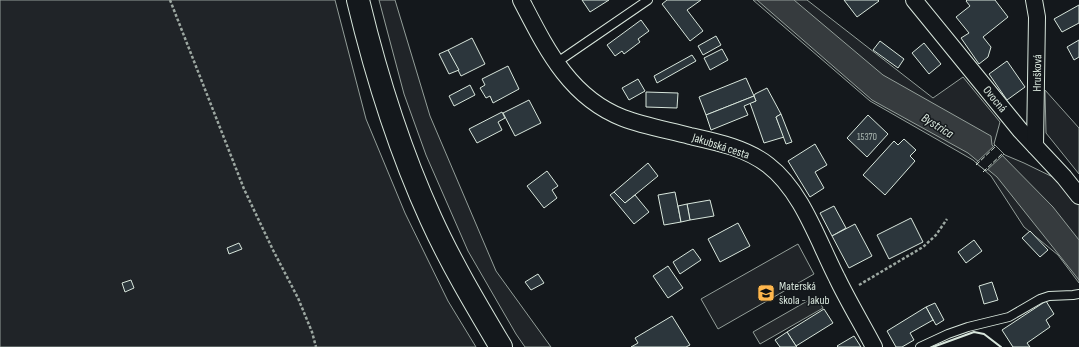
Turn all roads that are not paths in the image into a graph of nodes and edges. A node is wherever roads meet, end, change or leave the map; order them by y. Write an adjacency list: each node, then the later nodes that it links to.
1 (358, 0): 10 (main road)
2 (521, 0): 6 (street, Jakubská cesta)
3 (648, 0): 6 (lane)
4 (914, 0): 7 (street, Ovocná)
5 (1034, 0): 7 (street, Hrušková)
6 (556, 63): 11 (street, Jakubská cesta)
7 (1035, 146): 8 (street, Ovocná)
8 (1079, 196)
9 (1079, 294): 12 (lane)
10 (501, 347)
11 (874, 347)
12 (920, 347)

